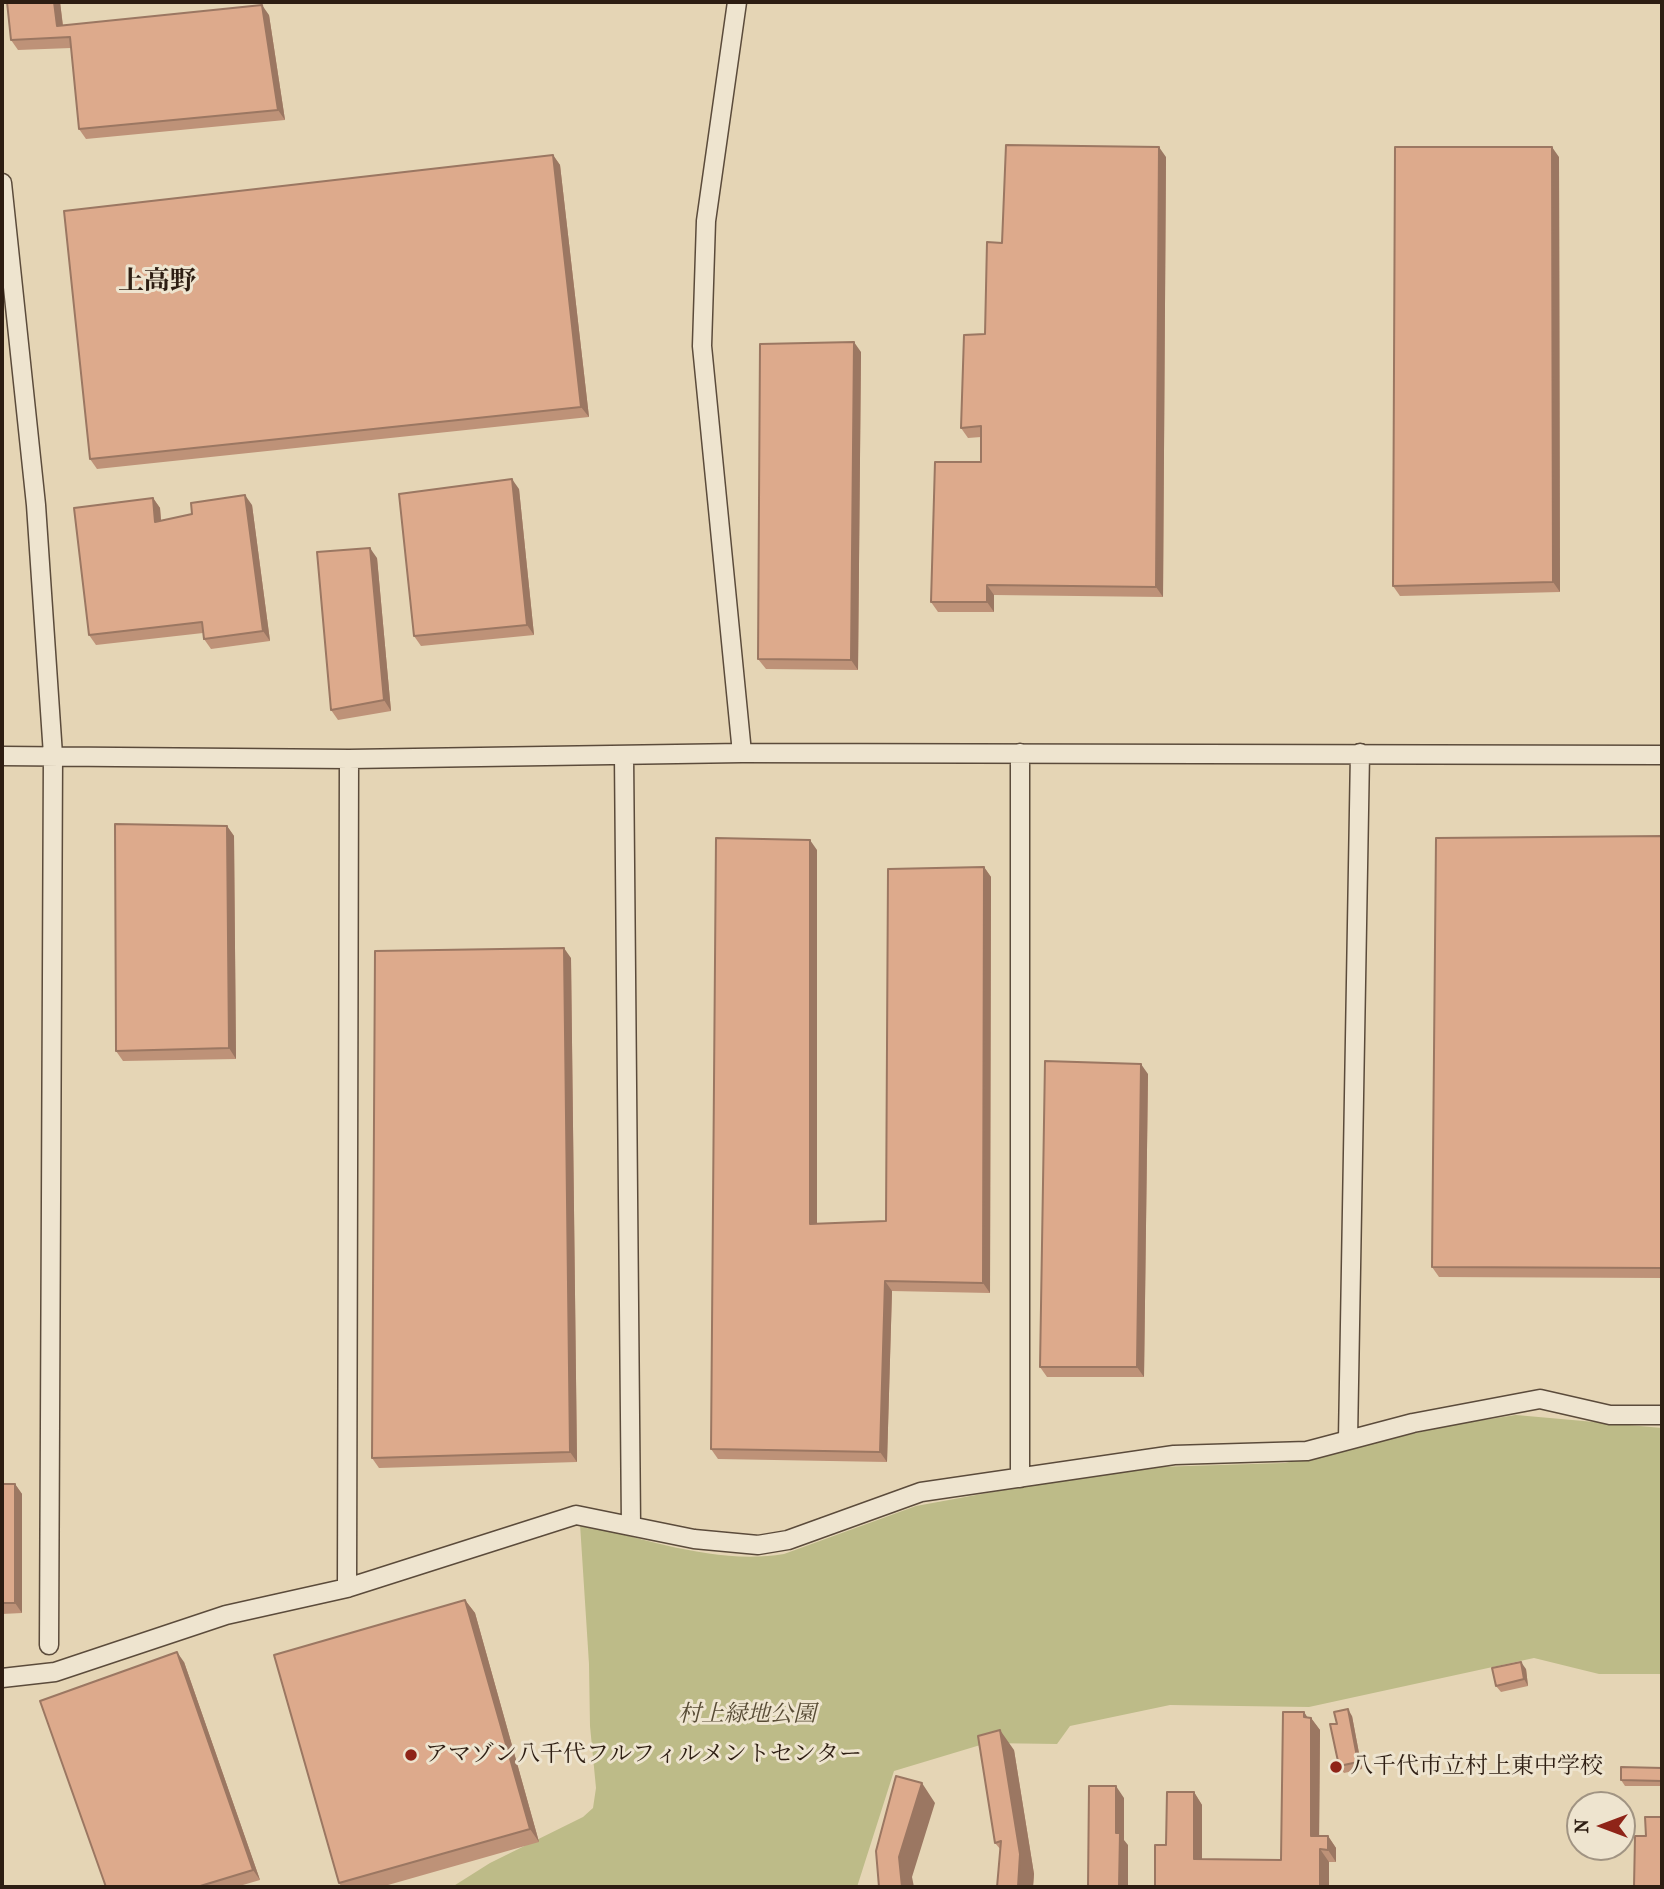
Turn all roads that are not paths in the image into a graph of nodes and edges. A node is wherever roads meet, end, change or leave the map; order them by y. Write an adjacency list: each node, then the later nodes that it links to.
1 (737, 2): 3 (street)
2 (2, 183): 6 (street)
3 (742, 753): 4 (street); 7 (street)
4 (1020, 753): 5 (street); 13 (street)
5 (1360, 753): 8 (street); 12 (street)
6 (53, 755): 9 (street); 10 (street); 16 (street)
7 (624, 755): 10 (street); 14 (street)
8 (1662, 755)
9 (2, 756)
10 (349, 759): 15 (street)
11 (1662, 1415): 12 (street)
12 (1348, 1439): 13 (street)
13 (1020, 1478): 14 (street)
14 (631, 1526): 15 (street)
15 (347, 1588): 17 (street)
16 (49, 1644)
17 (2, 1678)

